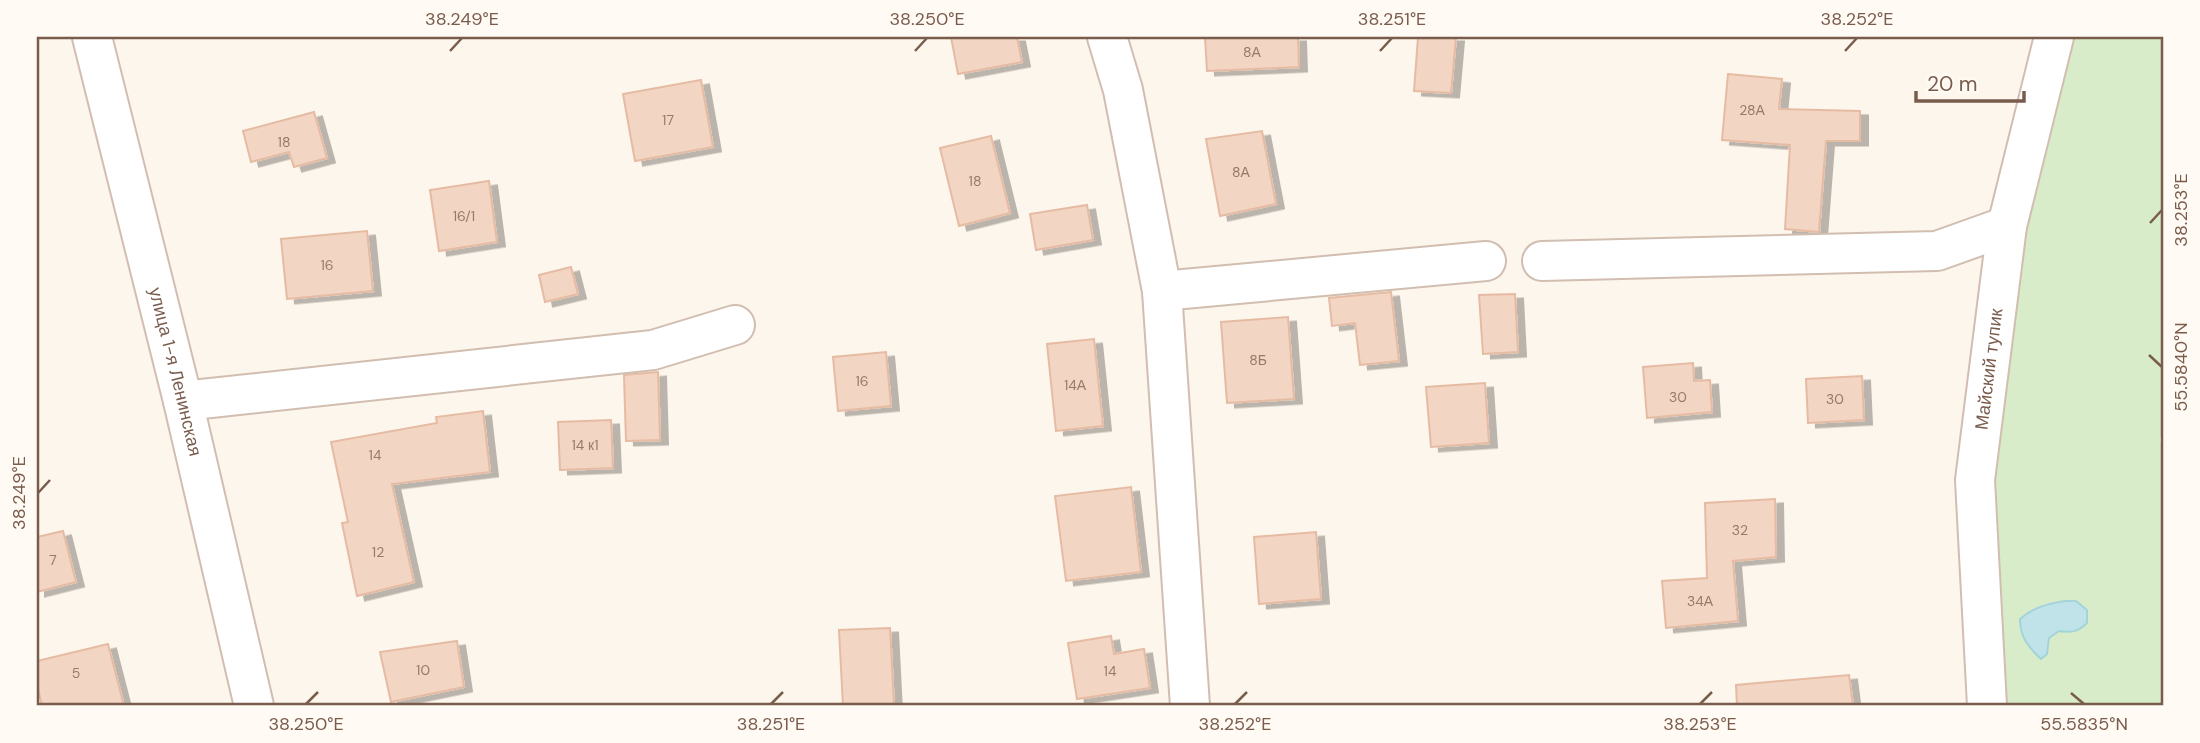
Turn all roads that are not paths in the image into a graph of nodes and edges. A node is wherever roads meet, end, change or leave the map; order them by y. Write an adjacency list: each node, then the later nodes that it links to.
1 (92, 37): 9 (street, улица 1-я Ленинская)
2 (1107, 37): 7 (street)
3 (2054, 37): 4 (street, Майский тупик)
4 (2007, 226): 6 (street); 12 (street, Майский тупик)
5 (1486, 261): 7 (street)
6 (1542, 261)
7 (1162, 291): 11 (street)
8 (735, 325): 9 (street)
9 (183, 401): 10 (street, улица 1-я Ленинская)
10 (254, 706)
11 (1189, 706)
12 (1987, 706)

